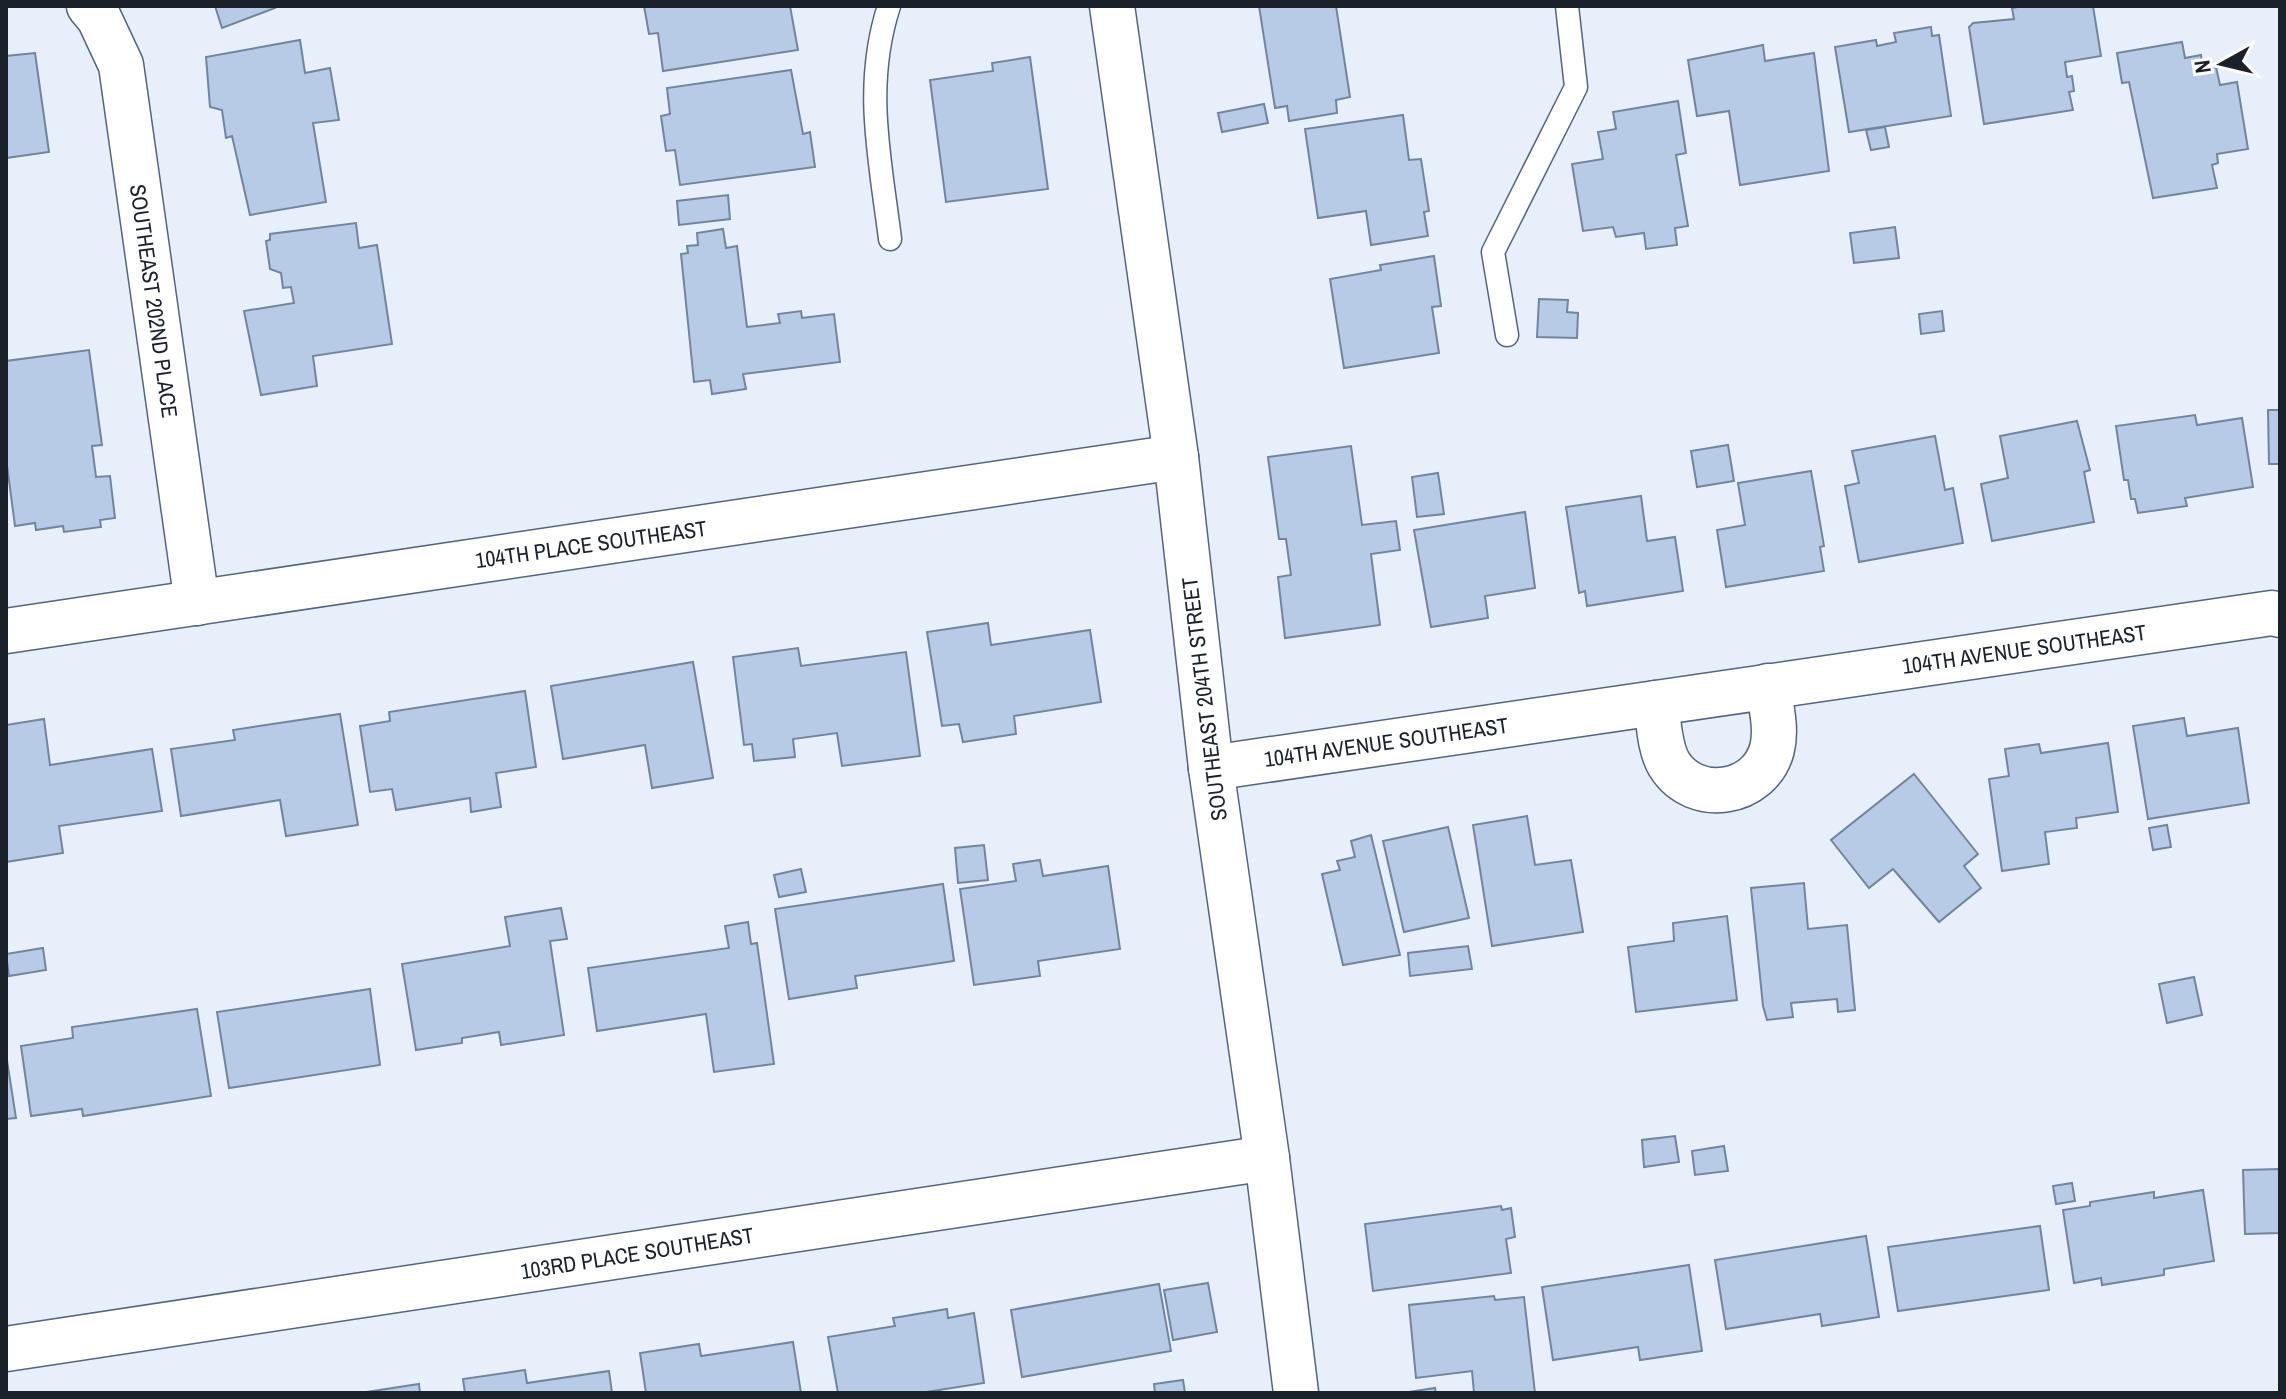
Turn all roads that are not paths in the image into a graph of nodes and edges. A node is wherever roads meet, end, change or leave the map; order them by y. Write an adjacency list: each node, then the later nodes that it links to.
1 (89, 6): 8 (street, SOUTHEAST 202ND PLACE)
2 (889, 6): 5 (lane)
3 (1112, 6): 7 (street, SOUTHEAST 204TH STREET)
4 (1567, 6): 6 (lane)
5 (890, 239)
6 (1507, 335)
7 (1176, 457): 8 (street, 104TH PLACE SOUTHEAST); 13 (street, SOUTHEAST 204TH STREET)
8 (197, 603): 10 (street, 104TH PLACE SOUTHEAST)
9 (2280, 615): 11 (street, 104TH AVENUE SOUTHEAST)
10 (6, 631)
11 (1768, 686): 12 (street, 104TH AVENUE SOUTHEAST); 12 (street)
12 (1656, 703): 13 (street, 104TH AVENUE SOUTHEAST)
13 (1211, 768): 14 (street, SOUTHEAST 204TH STREET)
14 (1267, 1158): 15 (street, 103RD PLACE SOUTHEAST); 16 (street, SOUTHEAST 204TH STREET)
15 (6, 1349)
16 (1296, 1393)

